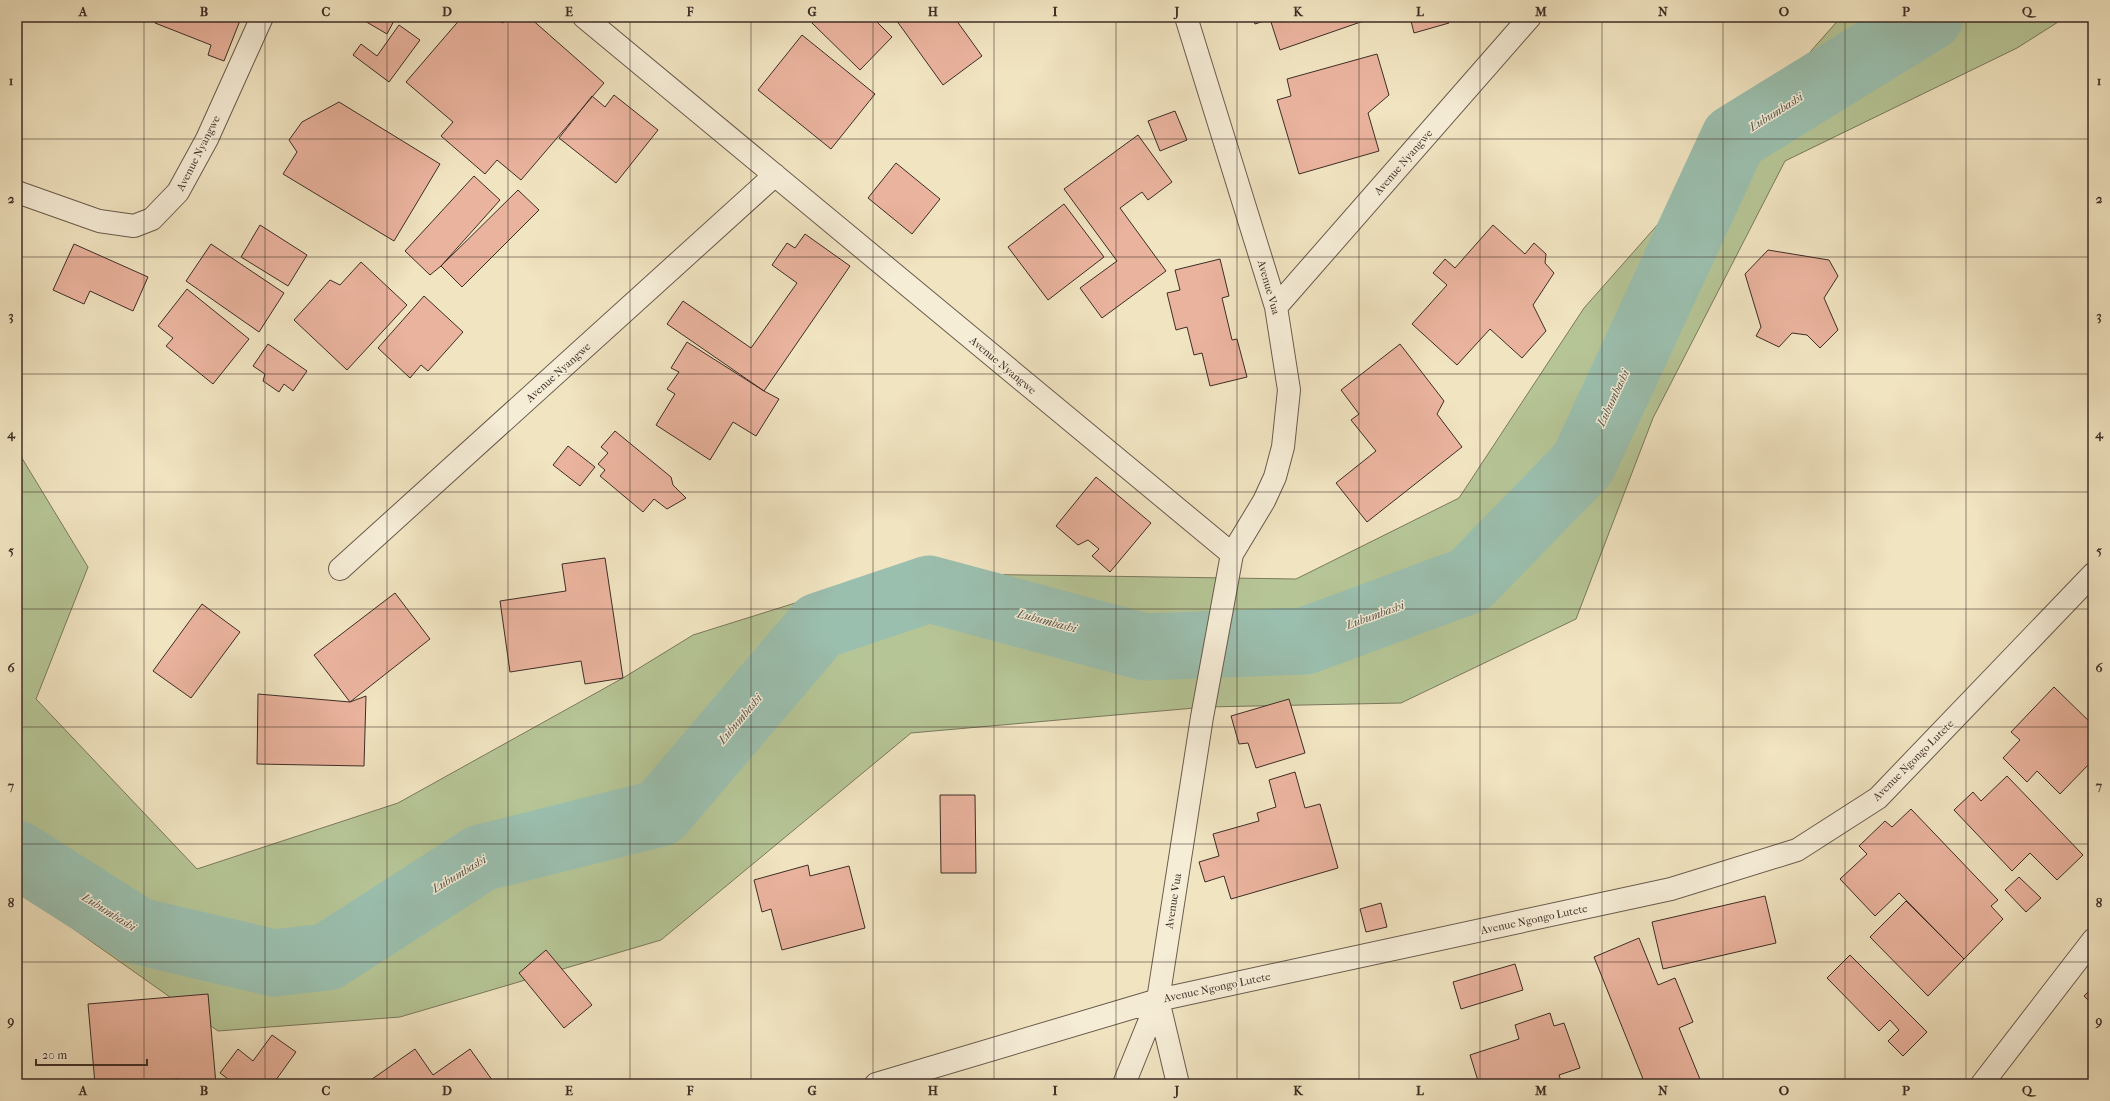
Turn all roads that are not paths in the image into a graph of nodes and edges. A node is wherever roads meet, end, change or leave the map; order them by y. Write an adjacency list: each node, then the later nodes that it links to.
1 (262, 17): 6 (street, Avenue Nyangwe)
2 (584, 17): 5 (street, Avenue Nyangwe)
3 (1186, 17): 7 (street, Avenue Vua)
4 (1530, 17): 7 (street, Avenue Nyangwe)
5 (775, 175): 8 (street, Avenue Nyangwe); 9 (street, Avenue Nyangwe)
6 (17, 192)
7 (1276, 307): 8 (street, Avenue Vua)
8 (1230, 563): 12 (street, Avenue Vua)
9 (340, 569)
10 (2093, 574): 12 (street, Avenue Ngongo Lutete)
11 (2093, 940): 16 (street)
12 (1158, 1000): 13 (street, Avenue Ngongo Lutete); 14 (street); 15 (street, Avenue Vua)
13 (876, 1084)
14 (1124, 1084)
15 (1178, 1084)
16 (1982, 1084)

